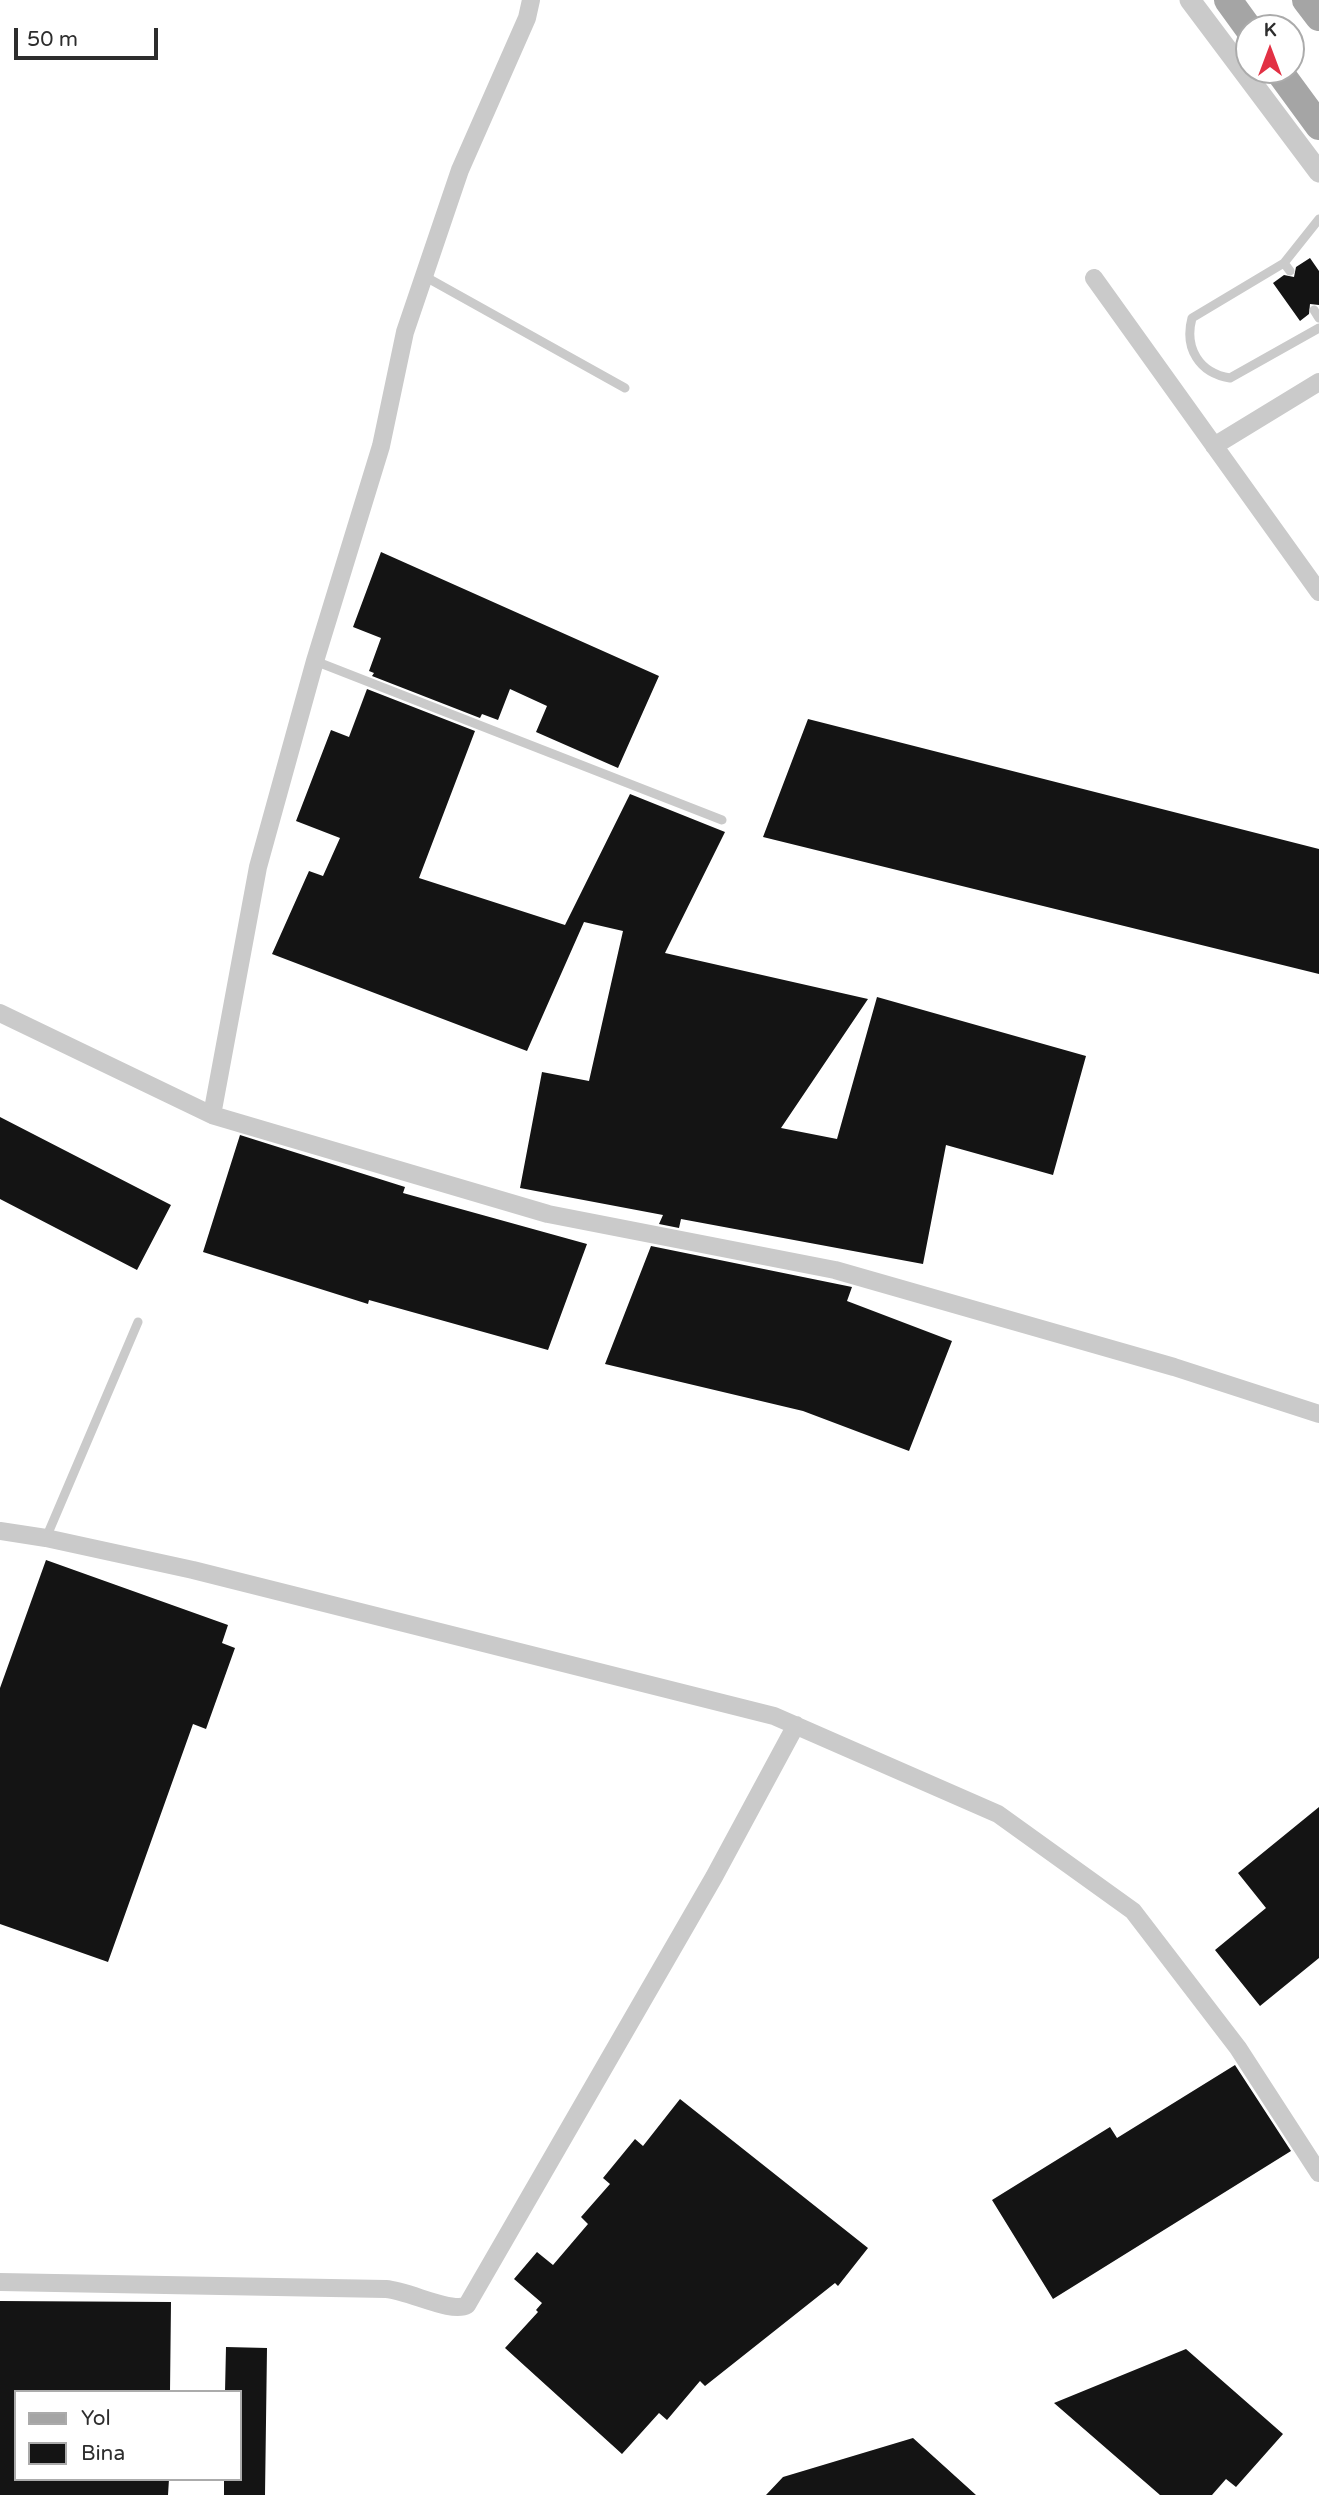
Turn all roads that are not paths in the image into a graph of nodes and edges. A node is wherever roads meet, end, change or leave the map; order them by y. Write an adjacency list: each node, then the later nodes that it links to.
1 (531, 0): 9 (street)
2 (1190, 0): 7 (street)
3 (1306, 0): 4 (main road)
4 (1319, 17)
5 (1288, 84): 6 (main road)
6 (1313, 118): 7 (lane)
7 (1314, 164)
8 (1319, 219): 11 (lane)
9 (424, 276): 13 (lane); 16 (street)
10 (1094, 278): 14 (street)
11 (1319, 328)
12 (1319, 382): 14 (street)
13 (625, 388)
14 (1214, 446): 15 (street)
15 (1319, 592)
16 (316, 661): 17 (lane); 19 (street)
17 (722, 820)
18 (0, 1013): 19 (street)
19 (212, 1115): 21 (street)
20 (138, 1322): 23 (lane)
21 (1319, 1414)
22 (0, 1531): 23 (street)
23 (46, 1538): 24 (street)
24 (796, 1725): 25 (street); 26 (street)
25 (1319, 2173)
26 (0, 2282)

